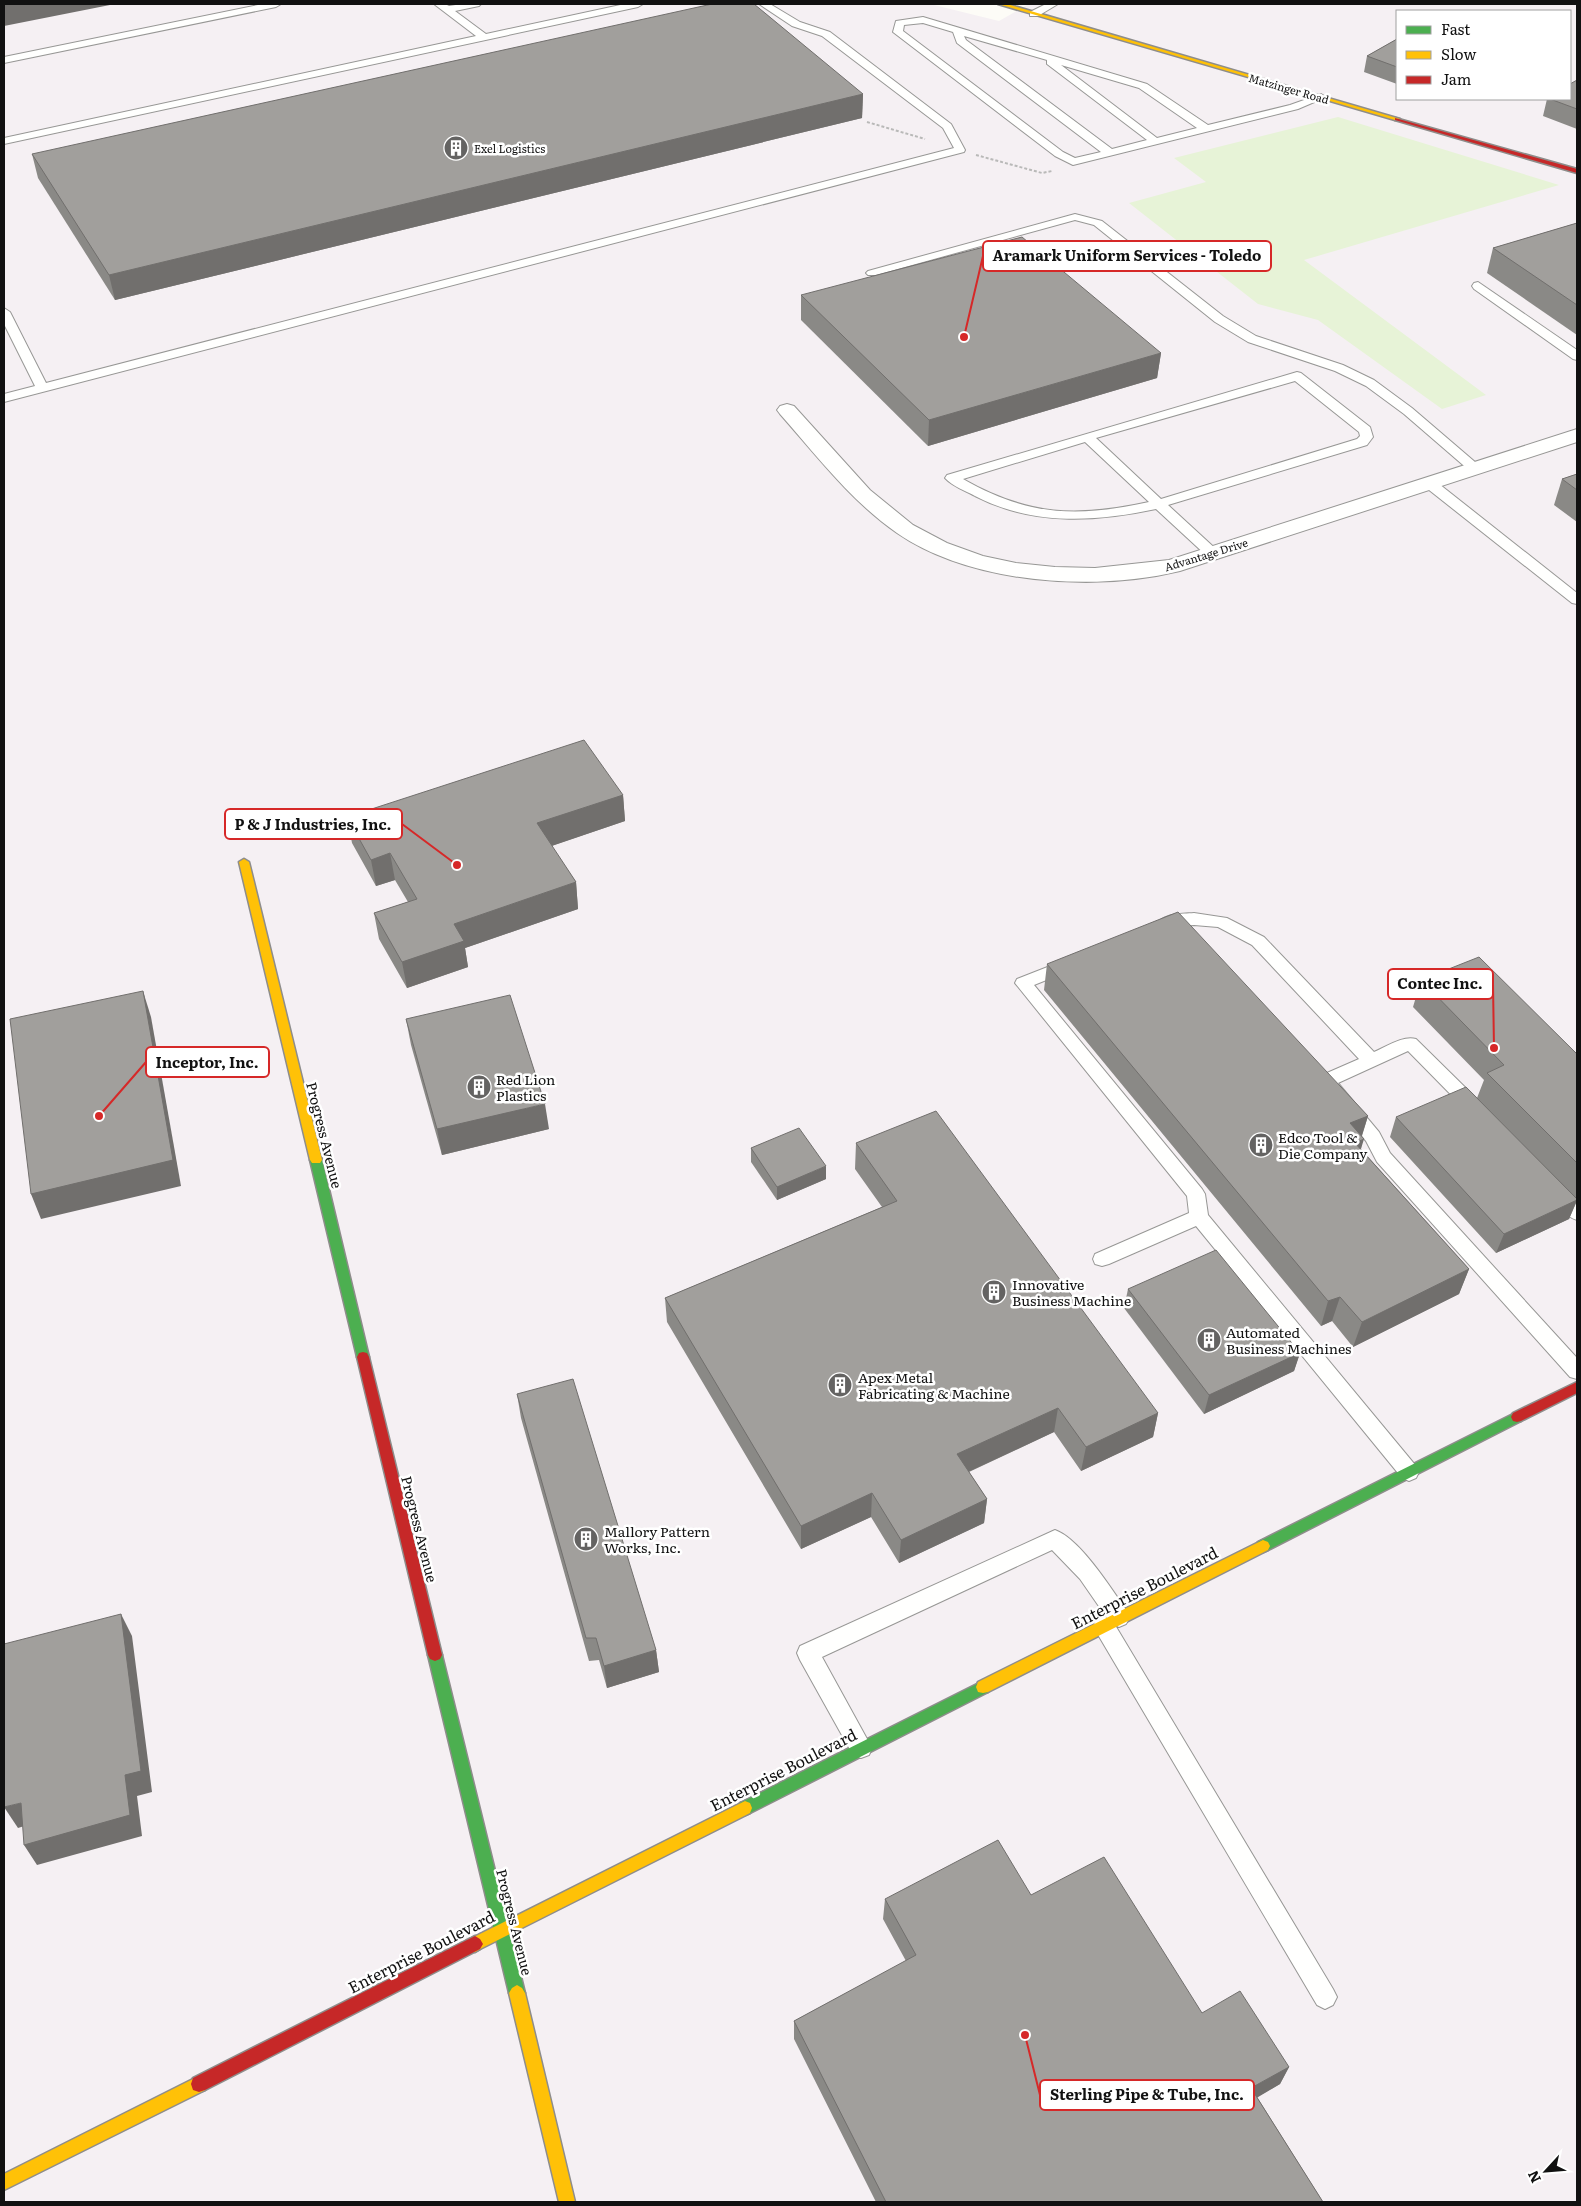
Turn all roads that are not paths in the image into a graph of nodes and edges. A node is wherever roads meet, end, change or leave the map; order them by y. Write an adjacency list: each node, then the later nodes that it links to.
1 (276, 4): 12 (lane)
2 (476, 4): 7 (lane)
3 (638, 4): 10 (lane)
4 (764, 4): 25 (lane)
5 (1001, 4): 8 (street, Matzinger Road)
6 (1053, 4): 8 (lane)
7 (442, 7): 10 (lane)
8 (1034, 14): 13 (street, Matzinger Road)
9 (957, 30): 11 (lane); 17 (lane); 17 (lane)
10 (484, 37): 15 (lane)
11 (1046, 57): 14 (lane); 16 (lane)
12 (4, 60)
13 (1321, 97): 14 (lane); 18 (street, Matzinger Road)
14 (1206, 129): 16 (lane)
15 (4, 141)
16 (1156, 142): 17 (lane)
17 (1110, 153)
18 (1577, 171)
19 (872, 273): 23 (lane)
20 (1478, 286): 22 (lane)
21 (4, 312): 25 (lane)
22 (1577, 356)
23 (1314, 360): 24 (lane); 30 (lane)
24 (1297, 376): 29 (lane); 32 (lane)
25 (42, 388): 26 (lane)
26 (4, 398)
27 (787, 410): 33 (street, Advantage Drive)
28 (1577, 435): 30 (street, Advantage Drive)
29 (1087, 437): 32 (lane); 32 (lane)
30 (1475, 468): 31 (street, Advantage Drive)
31 (1429, 483): 33 (street, Advantage Drive); 34 (lane)
32 (1160, 504): 33 (lane)
33 (1213, 554)
34 (1577, 600)
35 (244, 862): 49 (street, Progress Avenue)
36 (1149, 931): 38 (lane)
37 (1086, 957): 42 (lane)
38 (1371, 1060): 39 (lane); 44 (lane)
39 (1487, 1121)
40 (1542, 1178): 41 (lane)
41 (1577, 1213)
42 (1199, 1217): 43 (lane); 46 (lane)
43 (1102, 1259)
44 (1577, 1371)
45 (1577, 1387): 46 (street, Enterprise Boulevard)
46 (1409, 1472): 47 (street, Enterprise Boulevard)
47 (1112, 1622): 48 (street, Enterprise Boulevard); 48 (lane); 50 (lane)
48 (861, 1748): 49 (street, Enterprise Boulevard)
49 (501, 1929): 51 (street, Enterprise Boulevard); 52 (street, Progress Avenue)
50 (1325, 1997)
51 (4, 2182)
52 (567, 2202)

